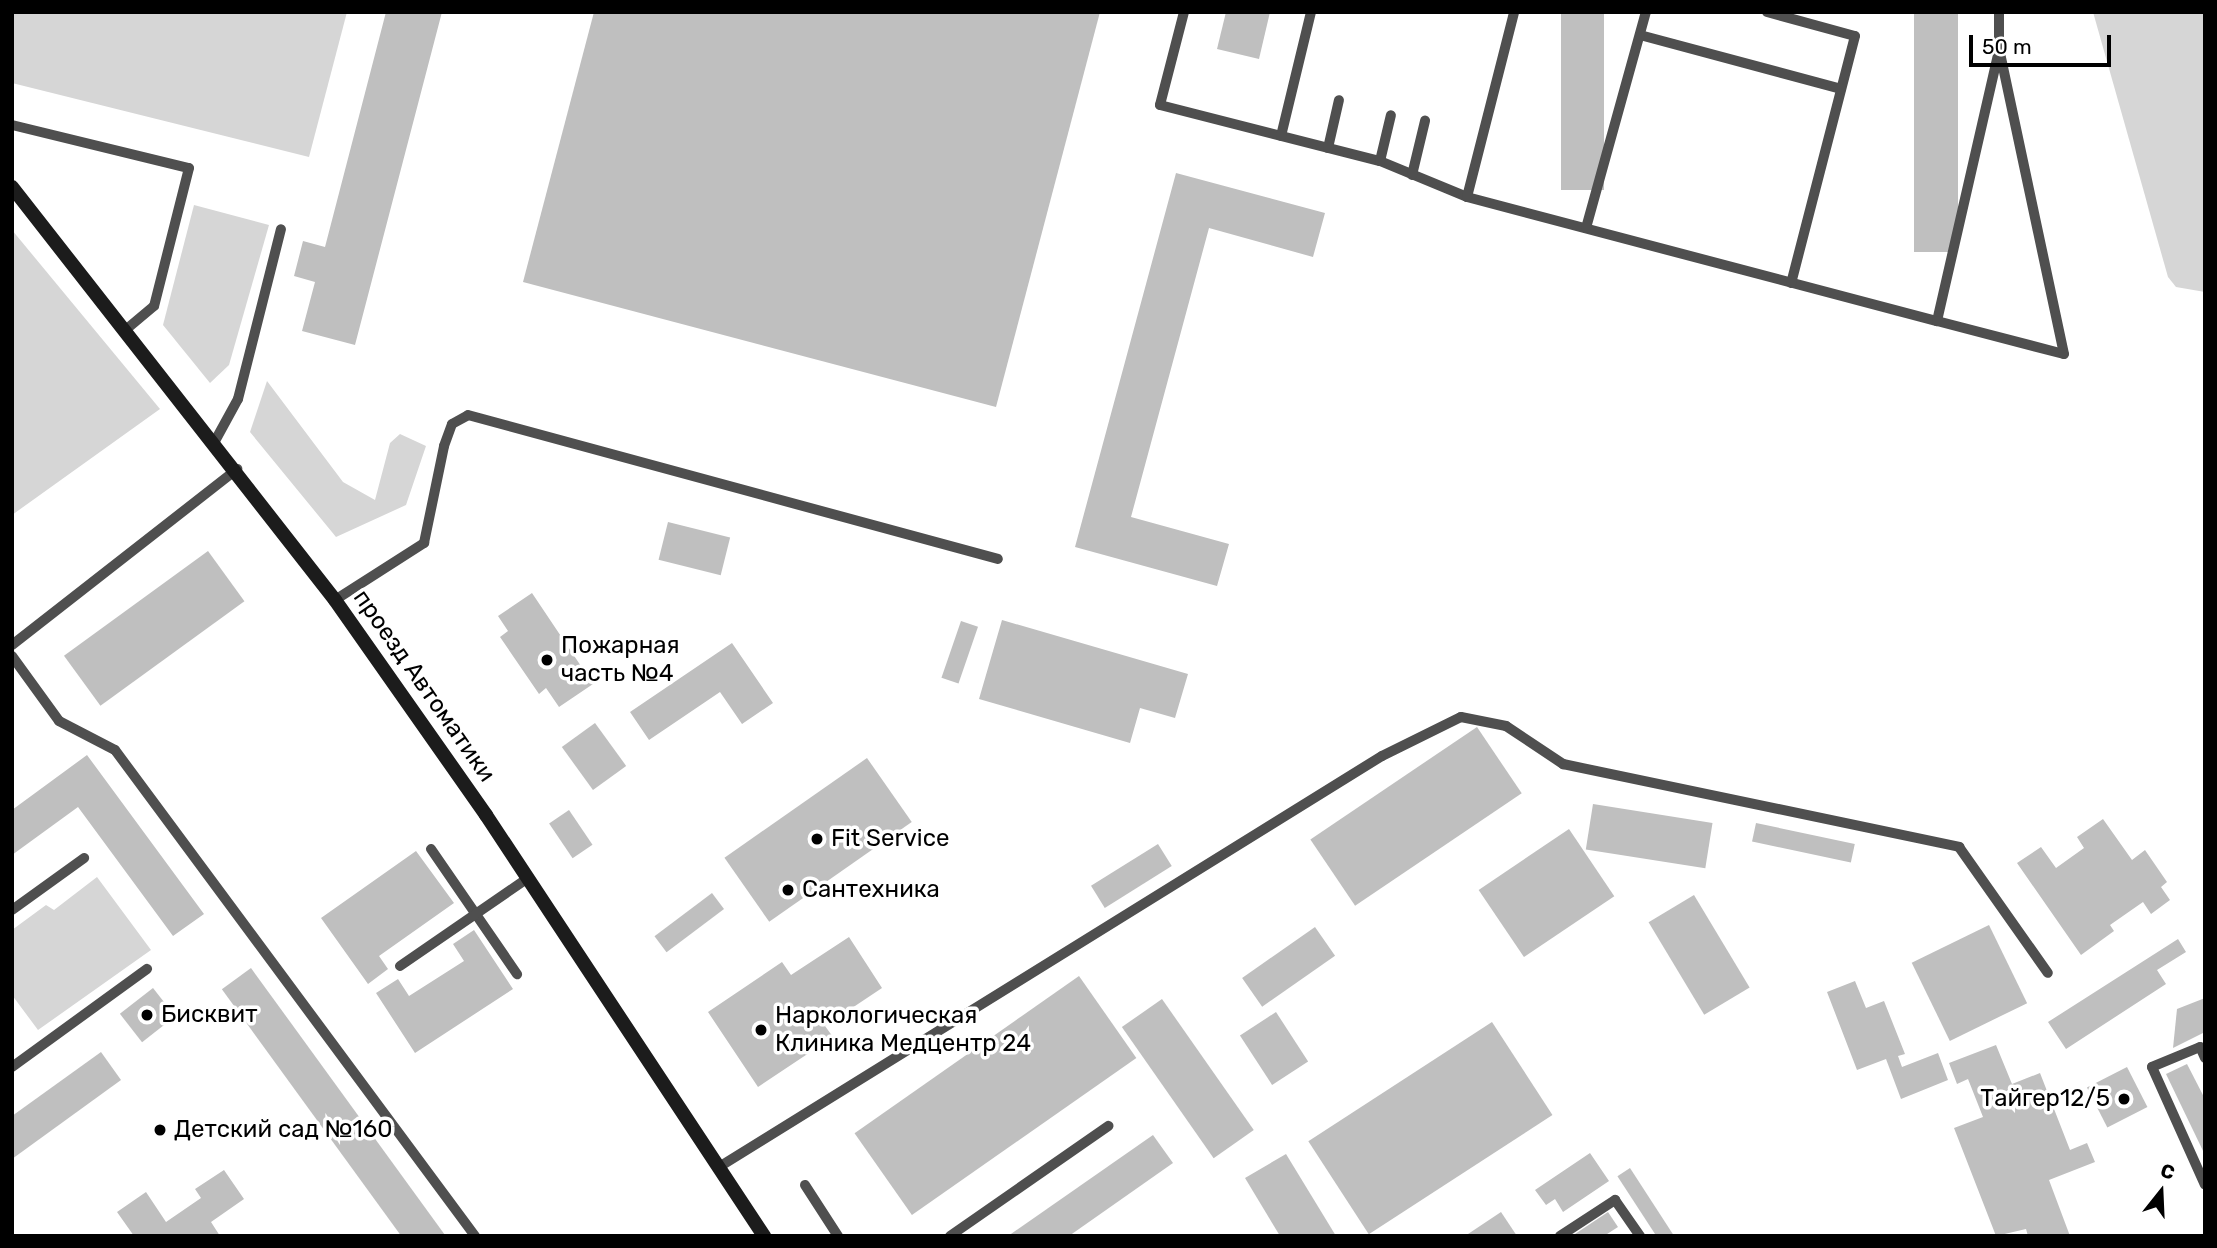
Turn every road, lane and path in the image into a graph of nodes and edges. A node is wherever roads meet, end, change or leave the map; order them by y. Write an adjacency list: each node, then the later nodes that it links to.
1 (1184, 12): 14 (lane)
2 (1311, 12): 14 (lane)
3 (1514, 12): 19 (lane)
4 (1646, 12): 7 (lane)
5 (1767, 12): 9 (lane)
6 (1999, 12): 8 (lane)
7 (1640, 35): 9 (lane); 20 (lane)
8 (1999, 50): 23 (lane); 23 (lane)
9 (1841, 89): 22 (lane)
10 (1339, 100): 15 (lane)
11 (1391, 115): 16 (lane)
12 (1425, 121): 17 (lane)
13 (12, 125): 24 (lane)
14 (1281, 136): 15 (lane)
15 (1328, 148): 16 (lane)
16 (1380, 161): 17 (lane)
17 (1412, 175): 19 (lane)
18 (12, 187): 24 (main road, проезд Автоматики)
19 (1468, 197): 20 (lane)
20 (1587, 228): 22 (lane)
21 (282, 229): 25 (lane)
22 (1791, 283): 23 (lane)
23 (1937, 321)
24 (127, 329): 25 (main road, проезд Автоматики)
25 (215, 441): 26 (main road, проезд Автоматики)
26 (237, 469): 28 (main road, проезд Автоматики); 29 (lane)
27 (999, 559): 28 (lane)
28 (335, 600): 33 (main road, проезд Автоматики)
29 (12, 645)
30 (12, 656): 46 (lane)
31 (431, 849): 35 (lane)
32 (84, 858): 34 (lane)
33 (528, 878): 35 (lane); 43 (main road, проезд Автоматики)
34 (12, 910)
35 (476, 914): 36 (lane); 39 (lane)
36 (400, 966)
37 (147, 970): 41 (lane)
38 (2048, 973): 43 (lane)
39 (517, 974)
40 (2205, 1058): 45 (lane)
41 (12, 1068)
42 (1108, 1126): 49 (lane)
43 (719, 1167): 47 (main road, проезд Автоматики)
44 (805, 1185): 48 (lane)
45 (2205, 1185)
46 (475, 1236)
47 (764, 1236)
48 (838, 1236)
49 (950, 1236)
50 (1560, 1236): 51 (lane)
51 (1640, 1236)

